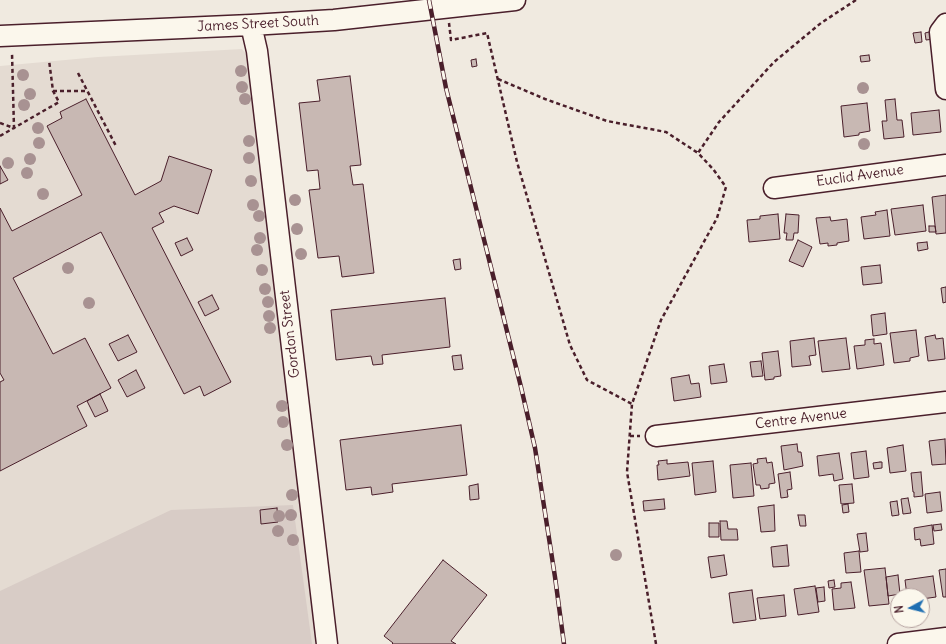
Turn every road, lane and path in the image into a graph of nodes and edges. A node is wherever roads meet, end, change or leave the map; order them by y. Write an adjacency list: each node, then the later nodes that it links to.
1 (515, 0): 3 (street, James Street South)
2 (856, 0): 17 (path)
3 (447, 8): 5 (street, James Street South); 9 (path)
4 (946, 24): 10 (street)
5 (251, 25): 6 (street, James Street South); 24 (street, Gordon Street)
6 (6, 35): 14 (path)
7 (49, 60): 11 (path)
8 (78, 73): 12 (path)
9 (498, 79): 17 (path); 21 (path)
10 (946, 88)
11 (53, 91): 12 (path); 14 (path)
12 (86, 91): 16 (path)
13 (0, 123): 14 (path)
14 (14, 128): 15 (path)
15 (0, 136)
16 (116, 146)
17 (698, 153): 21 (path)
18 (946, 165): 19 (street, Euclid Avenue)
19 (774, 188)
20 (946, 402): 22 (street, Centre Avenue)
21 (632, 404): 25 (path)
22 (656, 436)
23 (946, 638): 26 (street)
24 (328, 644)
25 (656, 644)
26 (898, 644)

